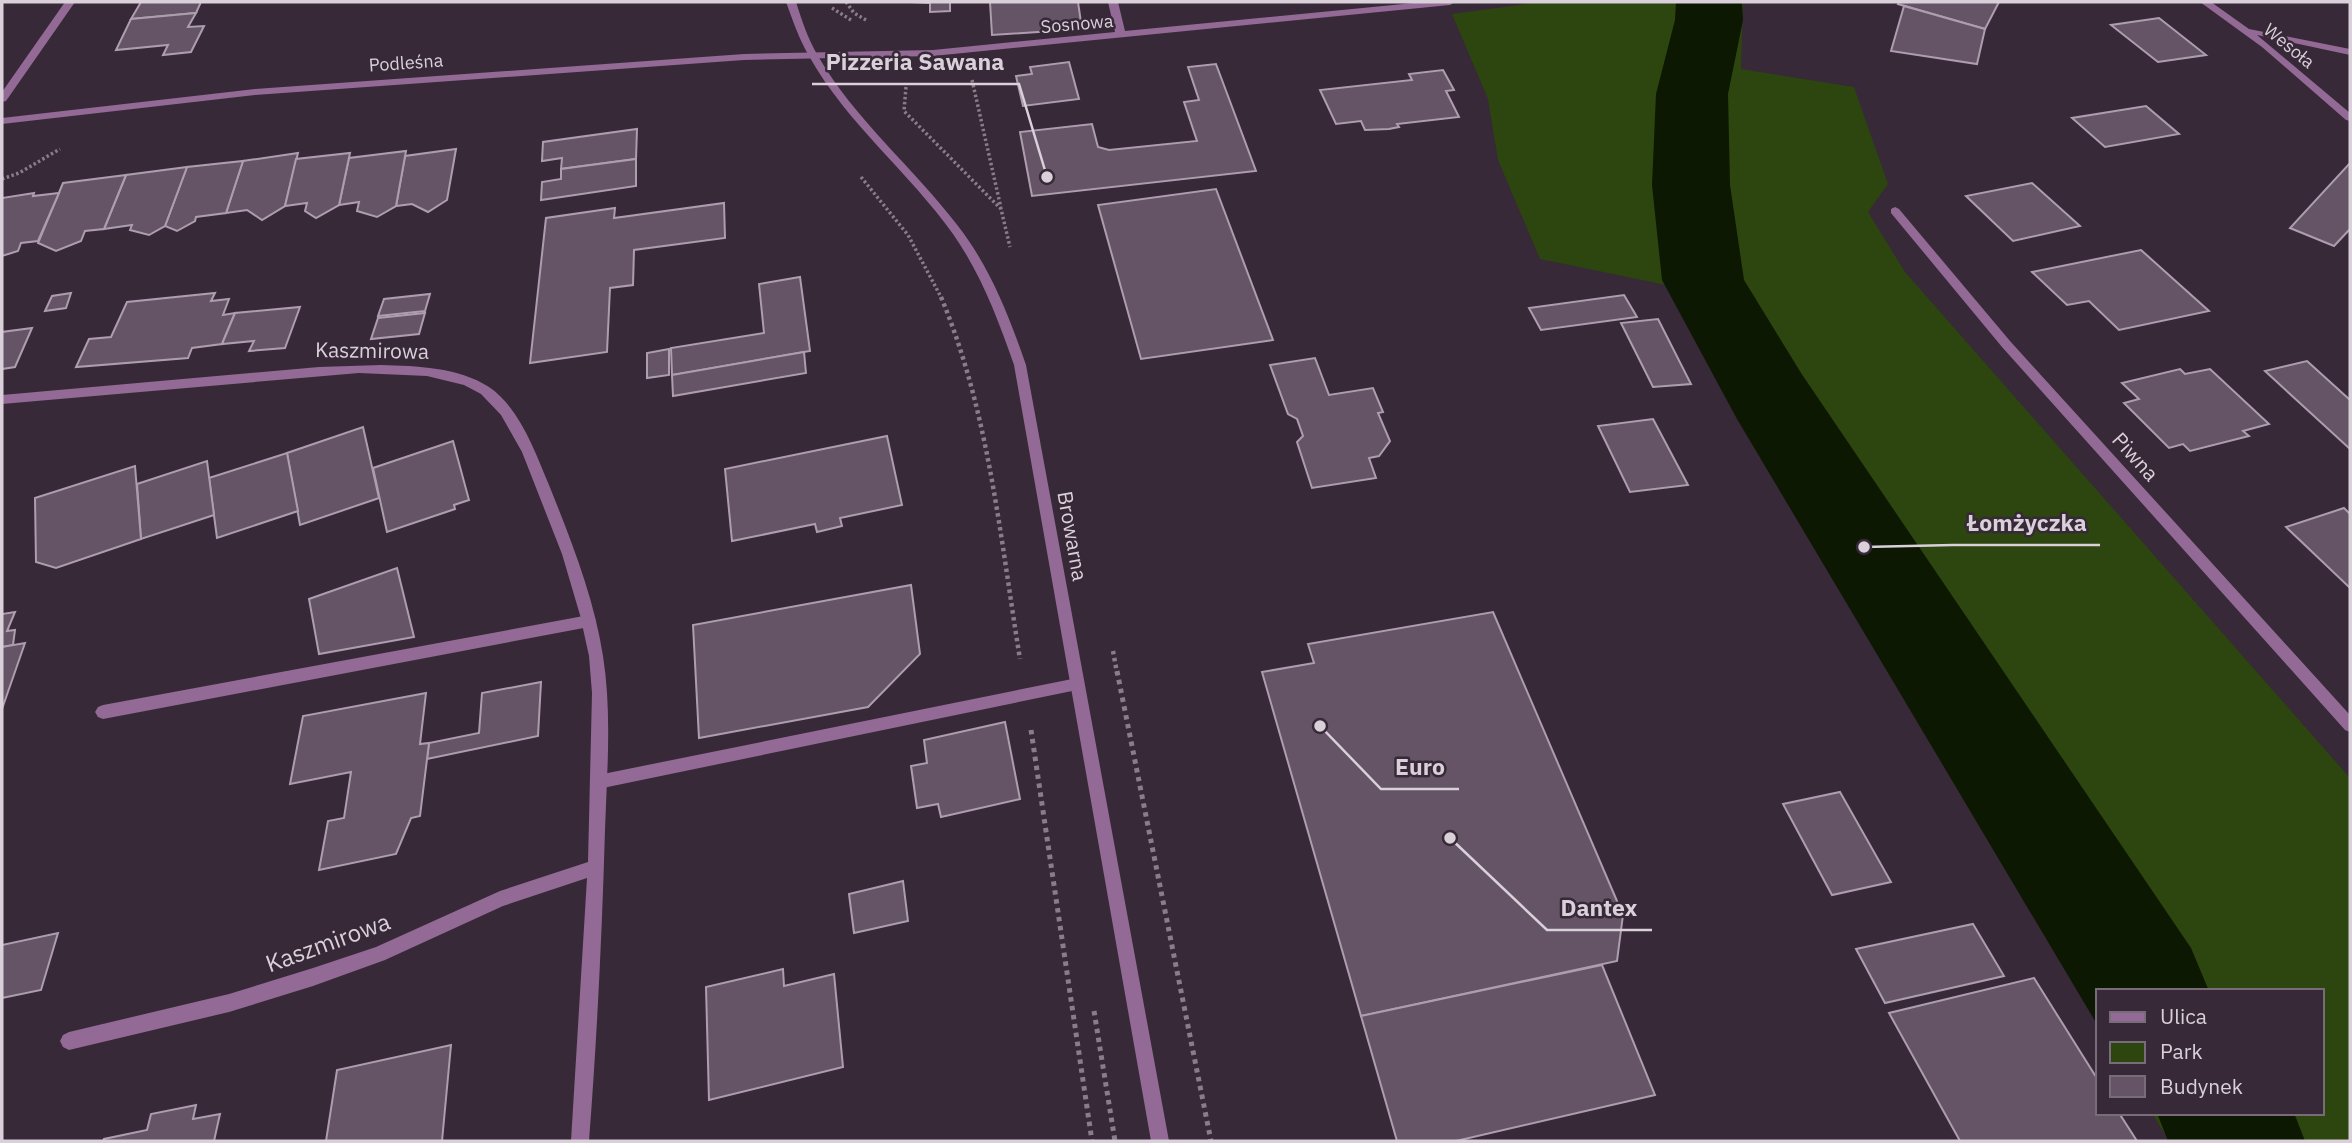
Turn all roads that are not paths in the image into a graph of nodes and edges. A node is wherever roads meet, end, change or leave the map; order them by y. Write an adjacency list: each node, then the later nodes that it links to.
1 (70, 2): 11 (street)
2 (792, 2): 10 (street, Browarna)
3 (1113, 2): 8 (street)
4 (1450, 2): 6 (street, Sosnowa)
5 (2205, 2): 7 (street, Wesoła)
6 (1426, 3): 8 (street, Sosnowa)
7 (2244, 29): 9 (street); 12 (street, Wesoła)
8 (1121, 35): 10 (street, Sosnowa)
9 (2350, 52)
10 (814, 55): 13 (street, Podleśna); 17 (street, Browarna)
11 (2, 99)
12 (2350, 118)
13 (2, 121)
14 (1895, 211): 19 (street, Piwna)
15 (2, 400): 16 (street, Kaszmirowa)
16 (589, 621): 18 (street); 20 (street, Kaszmirowa)
17 (1077, 684): 20 (street); 24 (street, Browarna)
18 (103, 712)
19 (2350, 725)
20 (598, 782): 21 (street, Kaszmirowa)
21 (596, 867): 22 (street, Kaszmirowa); 23 (street, Kaszmirowa)
22 (69, 1041)
23 (580, 1141)
24 (1160, 1141)

